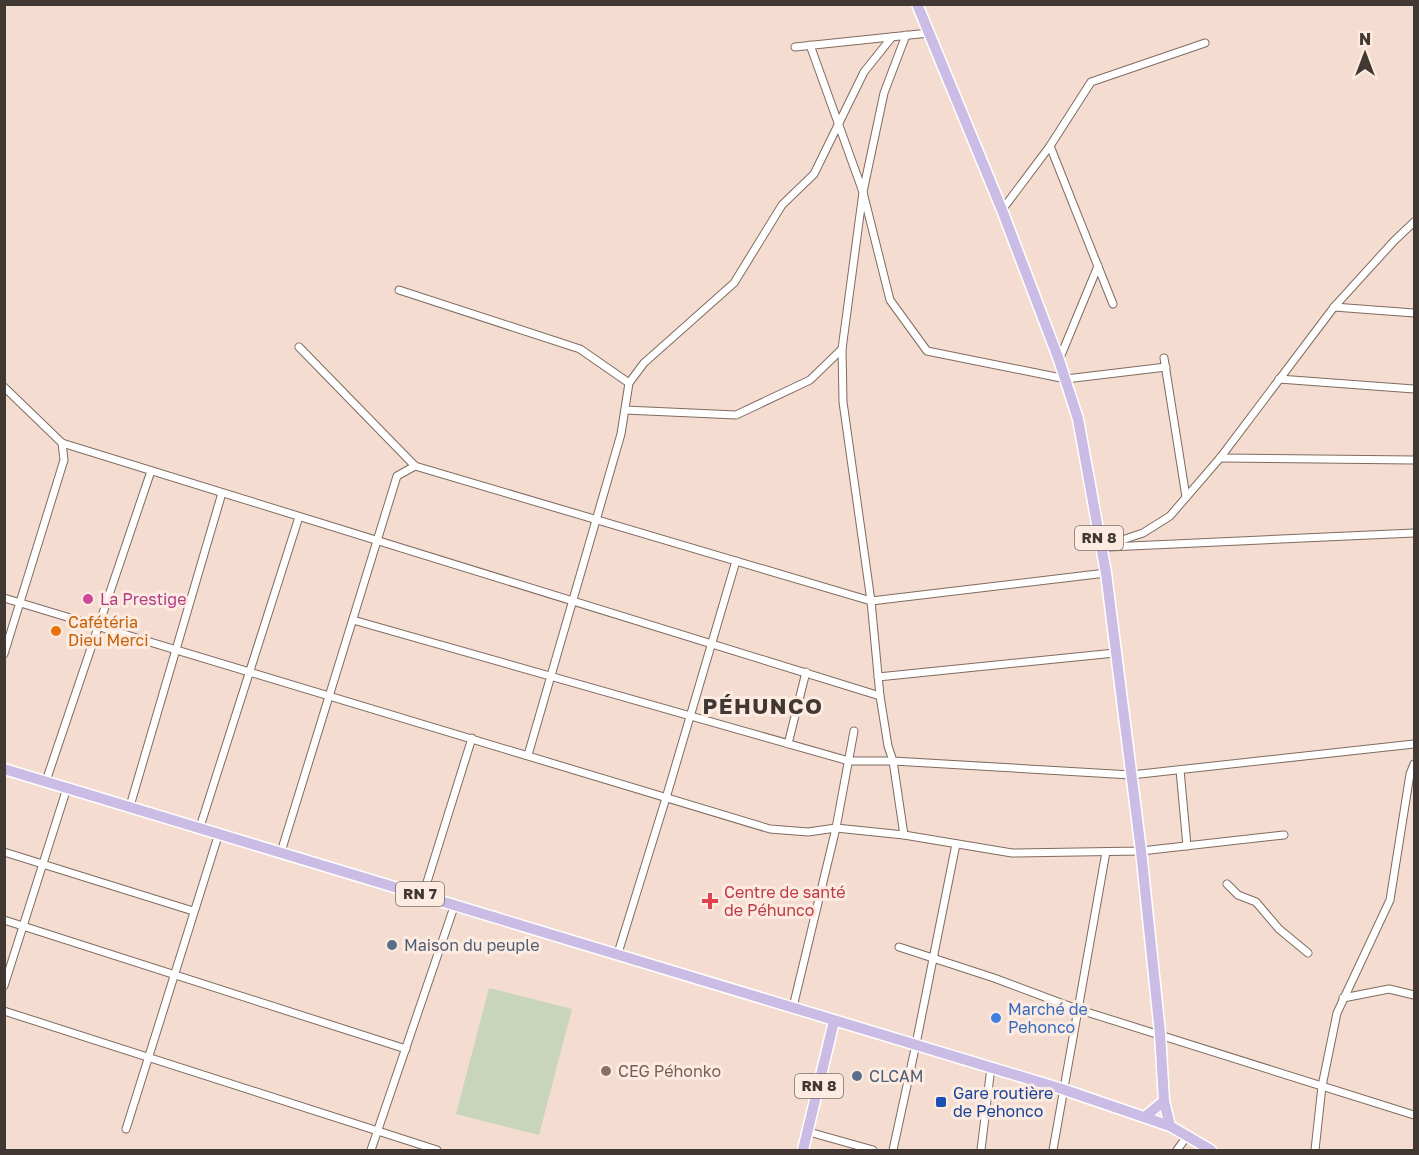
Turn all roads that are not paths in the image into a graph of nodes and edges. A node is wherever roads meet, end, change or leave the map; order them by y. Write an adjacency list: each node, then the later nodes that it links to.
1 (917, 4): 2 (main road, RN 8)
2 (929, 33): 3 (street); 11 (main road, RN 8)
3 (906, 35): 4 (street); 10 (street)
4 (892, 37): 6 (street); 8 (street)
5 (1205, 43): 9 (street)
6 (810, 45): 7 (street); 8 (street)
7 (795, 47)
8 (839, 125): 10 (street); 25 (street)
9 (1050, 146): 11 (street); 13 (street)
10 (863, 192): 19 (street); 23 (street)
11 (1002, 210): 21 (main road, RN 8)
12 (1414, 222): 16 (street)
13 (1098, 266): 15 (street); 21 (street)
14 (399, 290): 25 (street)
15 (1113, 304)
16 (1334, 307): 17 (street); 24 (street)
17 (1414, 313)
18 (299, 347): 32 (street)
19 (842, 349): 28 (street); 45 (street)
20 (1164, 358): 22 (street)
21 (1059, 360): 23 (main road, RN 8)
22 (1166, 367): 23 (street); 35 (street)
23 (1066, 379): 40 (main road, RN 8)
24 (1280, 379): 27 (street); 30 (street)
25 (629, 384): 28 (street)
26 (4, 387): 29 (street)
27 (1414, 388)
28 (625, 410): 37 (street)
29 (62, 443): 33 (street); 46 (street)
30 (1220, 458): 31 (street); 35 (street)
31 (1414, 460)
32 (415, 466): 37 (street); 39 (street)
33 (151, 471): 34 (street); 48 (street)
34 (222, 493): 36 (street); 50 (street)
35 (1186, 497): 40 (street)
36 (299, 517): 39 (street); 53 (street)
37 (596, 520): 41 (street); 44 (street)
38 (1414, 533): 40 (street)
39 (377, 542): 44 (street); 47 (street)
40 (1101, 547): 42 (main road, RN 8)
41 (736, 561): 45 (street); 49 (street)
42 (1106, 573): 45 (street); 51 (main road, RN 8)
43 (4, 598): 46 (street)
44 (572, 601): 49 (street); 55 (street)
45 (871, 601): 56 (street)
46 (20, 603): 48 (street); 52 (street)
47 (353, 620): 55 (street); 57 (street)
48 (98, 627): 50 (street); 71 (street)
49 (712, 643): 54 (street); 59 (street)
50 (176, 650): 53 (street); 74 (street)
51 (1115, 653): 56 (street); 70 (main road, RN 8)
52 (4, 654)
53 (250, 672): 57 (street); 75 (street)
54 (806, 672): 58 (street); 62 (street)
55 (550, 676): 59 (street); 64 (street)
56 (878, 677): 58 (street)
57 (329, 695): 61 (street); 84 (street)
58 (880, 696): 66 (street)
59 (690, 716): 62 (street); 73 (street)
60 (854, 731): 65 (street)
61 (472, 738): 64 (street); 88 (street)
62 (788, 744): 65 (street)
63 (1414, 744): 69 (street)
64 (528, 755): 73 (street)
65 (849, 761): 66 (street); 76 (street)
66 (893, 761): 70 (street); 78 (street)
67 (1414, 764): 100 (street)
68 (4, 769): 71 (main road, RN 7)
69 (1180, 770): 70 (street); 81 (street)
70 (1131, 775): 82 (main road, RN 8)
71 (46, 781): 72 (main road, RN 7)
72 (67, 788): 74 (main road, RN 7); 86 (street)
73 (666, 798): 76 (street); 94 (street)
74 (130, 806): 75 (main road, RN 7)
75 (200, 827): 77 (main road, RN 7)
76 (836, 828): 78 (street); 101 (street)
77 (219, 833): 84 (main road, RN 7); 90 (street)
78 (904, 835): 80 (street)
79 (1284, 835): 81 (street)
80 (956, 844): 85 (street); 96 (street)
81 (1187, 846): 82 (street)
82 (1141, 851): 85 (street); 105 (main road, RN 8)
83 (4, 852): 86 (street)
84 (281, 852): 88 (main road, RN 7)
85 (1106, 852): 102 (street)
86 (43, 864): 90 (street); 92 (street)
87 (1227, 884): 95 (street)
88 (423, 895): 89 (main road, RN 7)
89 (455, 904): 94 (main road, RN 7); 107 (street)
90 (193, 911): 97 (street)
91 (4, 921): 92 (street)
92 (23, 926): 97 (street); 98 (street)
93 (899, 947): 96 (street)
94 (618, 953): 101 (main road, RN 7)
95 (1308, 953)
96 (933, 958): 102 (street); 106 (street)
97 (174, 975): 107 (street); 108 (street)
98 (4, 986)
99 (1414, 995): 100 (street)
100 (1343, 998): 110 (street)
101 (793, 1007): 104 (main road, RN 7)
102 (1077, 1009): 105 (street); 111 (street)
103 (4, 1011): 108 (street)
104 (834, 1021): 106 (main road); 117 (main road, RN 8)
105 (1160, 1034): 110 (street); 112 (main road, RN 8)
106 (916, 1044): 109 (main road); 124 (street)
107 (406, 1049): 118 (street)
108 (148, 1058): 116 (street); 118 (street)
109 (991, 1067): 111 (main road); 125 (street)
110 (1322, 1086): 113 (street); 129 (street)
111 (1062, 1089): 114 (main road); 126 (street)
112 (1164, 1101): 114 (main road); 115 (main road, RN 8)
113 (1414, 1114)
114 (1146, 1116): 115 (main road)
115 (1170, 1126): 119 (main road)
116 (126, 1129)
117 (809, 1132): 122 (main road, RN 8); 123 (street)
118 (377, 1133): 120 (street); 121 (street)
119 (1188, 1135): 127 (street); 128 (main road)
120 (371, 1150)
121 (437, 1150)
122 (803, 1150)
123 (873, 1150)
124 (893, 1150)
125 (981, 1150)
126 (1053, 1150)
127 (1177, 1150)
128 (1211, 1150)
129 (1315, 1150)

